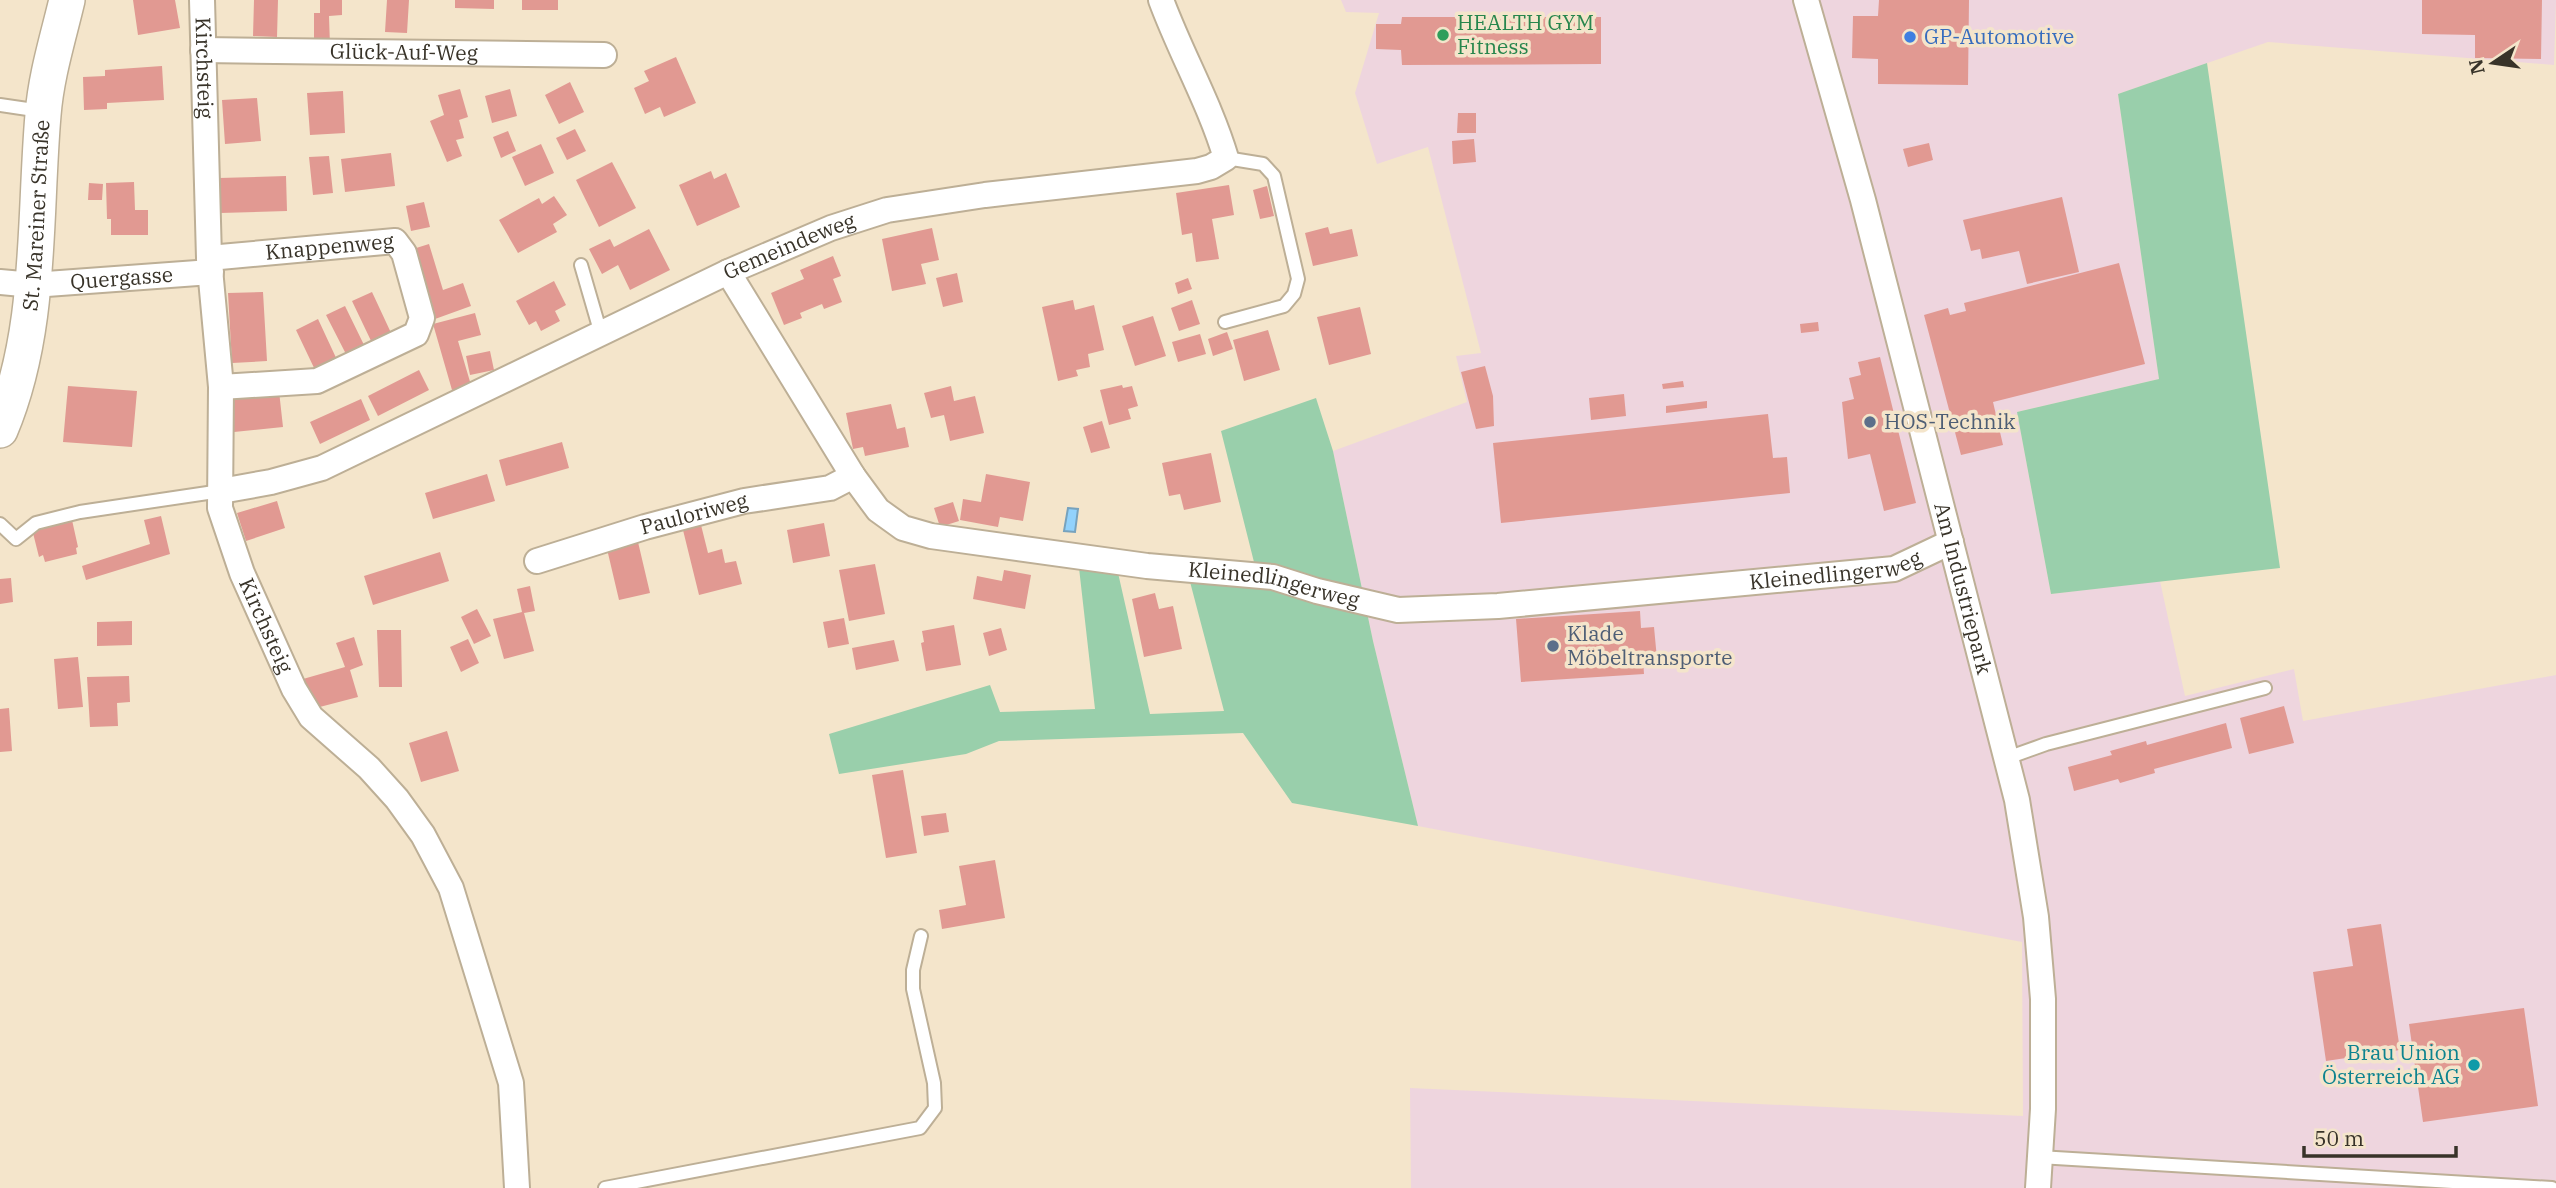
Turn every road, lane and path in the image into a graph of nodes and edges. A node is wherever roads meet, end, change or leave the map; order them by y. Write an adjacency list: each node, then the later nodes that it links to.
1 (67, 0): 8 (main road, St. Mareiner Straße)
2 (202, 0): 5 (street, Kirchsteig)
3 (1161, 0): 9 (street)
4 (1806, 0): 21 (street, Am Industriepark)
5 (203, 50): 6 (street, Glück-Auf-Weg); 10 (street, Kirchsteig)
6 (604, 55)
7 (0, 105): 8 (lane)
8 (43, 111): 13 (main road, St. Mareiner Straße)
9 (1226, 158): 12 (street, Gemeindeweg); 14 (lane)
10 (210, 265): 13 (street, Quergasse); 16 (street, Kirchsteig); 16 (street, Knappenweg)
11 (580, 265): 15 (lane)
12 (728, 272): 15 (street, Gemeindeweg); 18 (street, Kleinedlingerweg)
13 (17, 283): 17 (main road, St. Mareiner Straße)
14 (1224, 322)
15 (601, 334): 19 (street, Gemeindeweg)
16 (220, 387): 19 (street, Kirchsteig)
17 (0, 430)
18 (853, 476): 21 (street, Kleinedlingerweg); 22 (street, Pauloriweg)
19 (221, 491): 20 (lane); 27 (street, Kirchsteig)
20 (0, 524)
21 (1951, 542): 24 (street, Am Industriepark)
22 (537, 561)
23 (2264, 688): 24 (lane)
24 (2007, 758): 26 (street, Am Industriepark)
25 (921, 936): 28 (lane)
26 (2039, 1157): 29 (street, Am Industriepark); 30 (lane)
27 (517, 1188)
28 (605, 1188)
29 (2038, 1188)
30 (2552, 1188)

